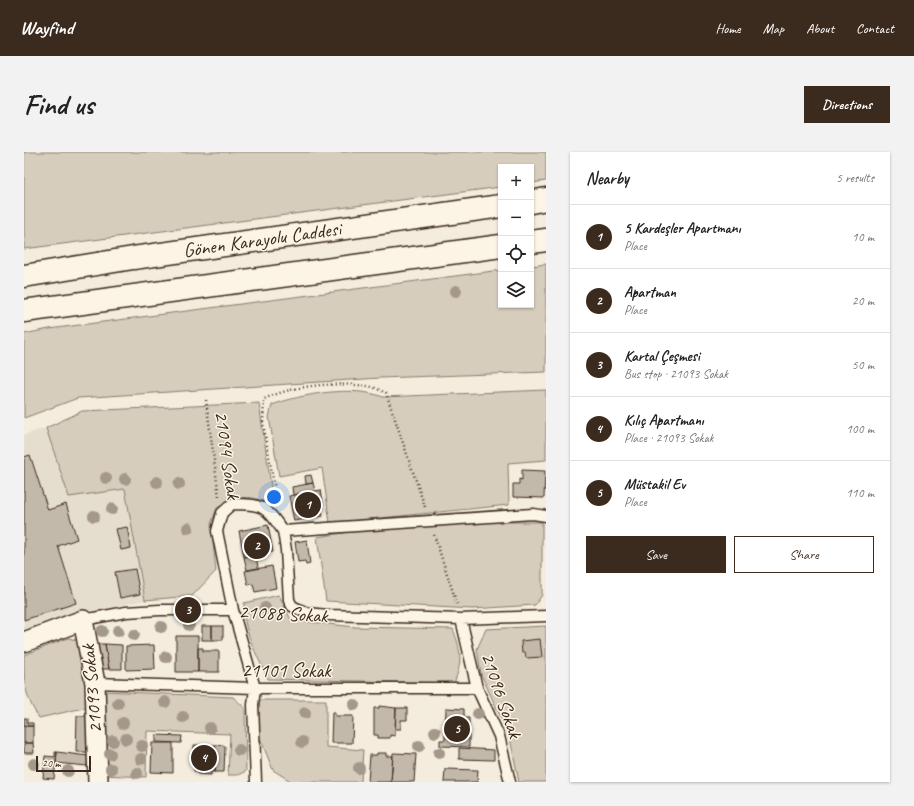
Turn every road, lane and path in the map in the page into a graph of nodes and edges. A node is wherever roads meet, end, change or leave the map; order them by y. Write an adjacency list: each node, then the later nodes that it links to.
1 (546, 200): 2 (highway)
2 (534, 202)
3 (498, 206): 7 (highway, Gönen Karayolu Caddesi)
4 (546, 240): 5 (highway)
5 (534, 242)
6 (498, 246): 8 (highway, Gönen Karayolu Caddesi)
7 (24, 276)
8 (24, 311)
9 (386, 393): 13 (path)
10 (206, 400): 11 (path, 21094 Sokak)
11 (222, 513): 13 (lane); 14 (lane)
12 (546, 516): 13 (lane)
13 (283, 531): 15 (lane)
14 (233, 610): 15 (path, 21088 Sokak); 18 (lane, 21088 Sokak); 21 (lane)
15 (306, 613): 17 (lane, 21088 Sokak)
16 (546, 616): 17 (lane, 21088 Sokak)
17 (461, 619): 22 (lane, 21096 Sokak)
18 (84, 620): 19 (street, 21088 Sokak); 20 (street, 21093 Sokak)
19 (24, 642)
20 (95, 683): 21 (lane, 21101 Sokak); 23 (street, 21093 Sokak)
21 (255, 688): 22 (lane, 21101 Sokak); 24 (lane)
22 (477, 688): 25 (lane, 21096 Sokak)
23 (98, 782)
24 (256, 782)
25 (510, 782)

